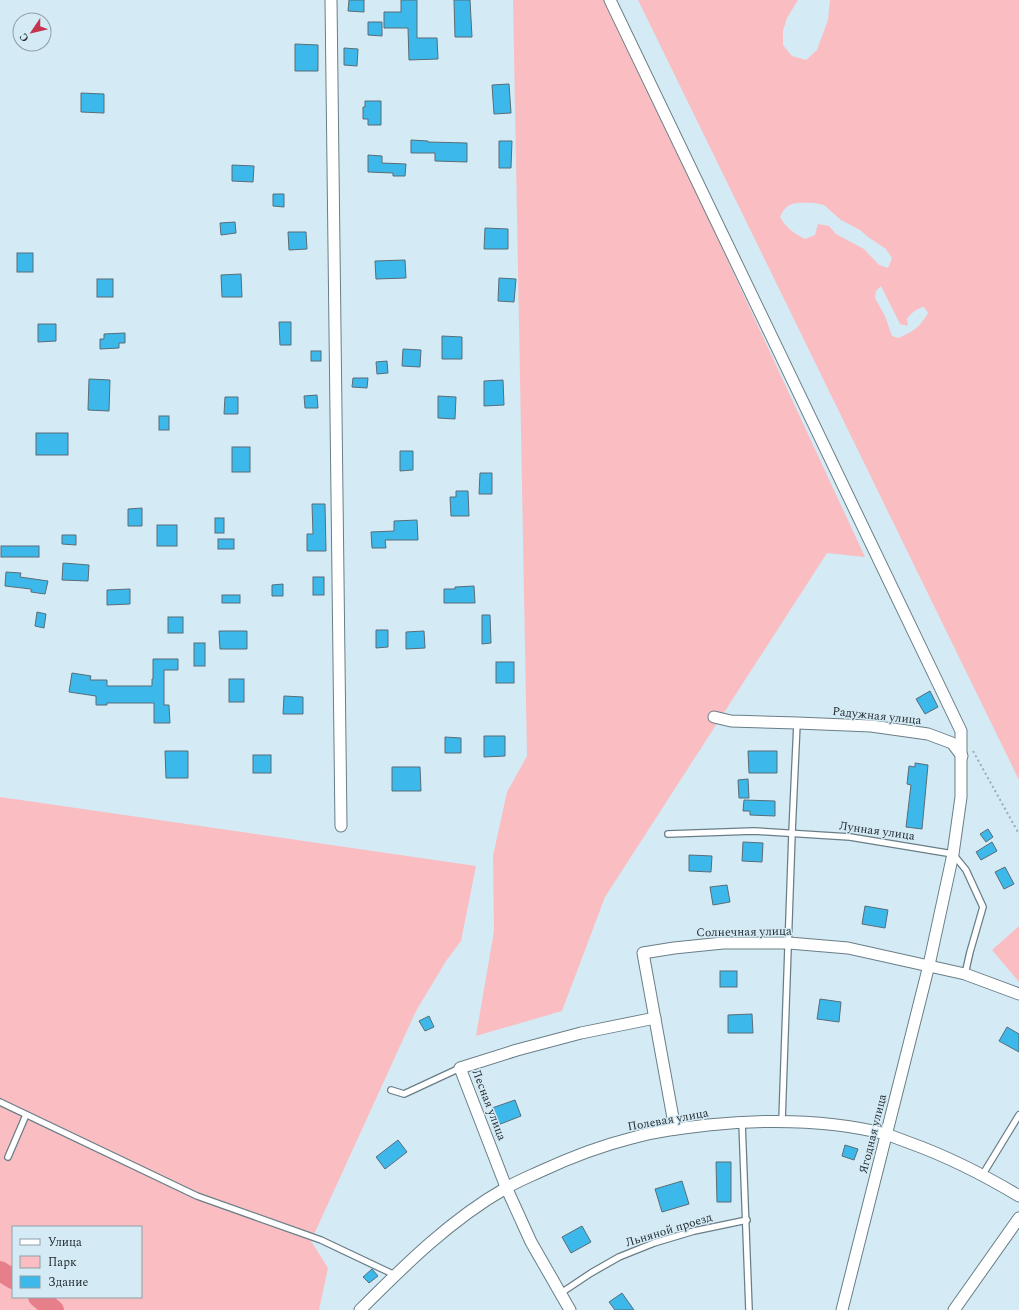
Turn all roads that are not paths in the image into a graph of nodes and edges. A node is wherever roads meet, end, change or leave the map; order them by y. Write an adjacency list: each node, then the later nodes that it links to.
1 (331, 0): 6 (street)
2 (610, 0): 5 (street)
3 (714, 717): 4 (street, Радужная улица)
4 (796, 723): 5 (street, Радужная улица); 7 (lane)
5 (967, 753): 9 (street)
6 (340, 826)
7 (792, 833): 8 (lane, Лунная улица); 9 (lane, Лунная улица); 10 (lane)
8 (668, 834)
9 (952, 854): 11 (street); 12 (lane)
10 (788, 943): 11 (street, Солнечная улица); 14 (street, Солнечная улица); 20 (lane)
11 (929, 965): 12 (street, Солнечная улица); 23 (street, Ягодная улица)
12 (966, 974): 13 (street, Солнечная улица)
13 (1019, 994)
14 (655, 1018): 15 (street, Лесная улица); 22 (street, Солнечная улица)
15 (460, 1068): 16 (lane); 26 (street, Лесная улица)
16 (391, 1090)
17 (0, 1102): 18 (lane)
18 (26, 1115): 24 (lane); 30 (lane)
19 (1019, 1115): 25 (lane)
20 (782, 1121): 21 (street, Полевая улица); 23 (street, Полевая улица)
21 (742, 1122): 22 (street, Полевая улица); 29 (lane)
22 (676, 1129): 26 (street, Полевая улица)
23 (887, 1134): 25 (street, Полевая улица); 35 (street, Ягодная улица)
24 (8, 1157)
25 (983, 1174): 27 (street, Полевая улица)
26 (506, 1187): 30 (street, Полевая улица); 31 (street, Лесная улица)
27 (1019, 1196)
28 (1019, 1218): 36 (street)
29 (746, 1220): 31 (lane, Льняной проезд); 34 (lane)
30 (395, 1275): 32 (street, Полевая улица)
31 (561, 1293): 33 (street, Лесная улица)
32 (360, 1310)
33 (570, 1310)
34 (749, 1310)
35 (842, 1310)
36 (954, 1310)

